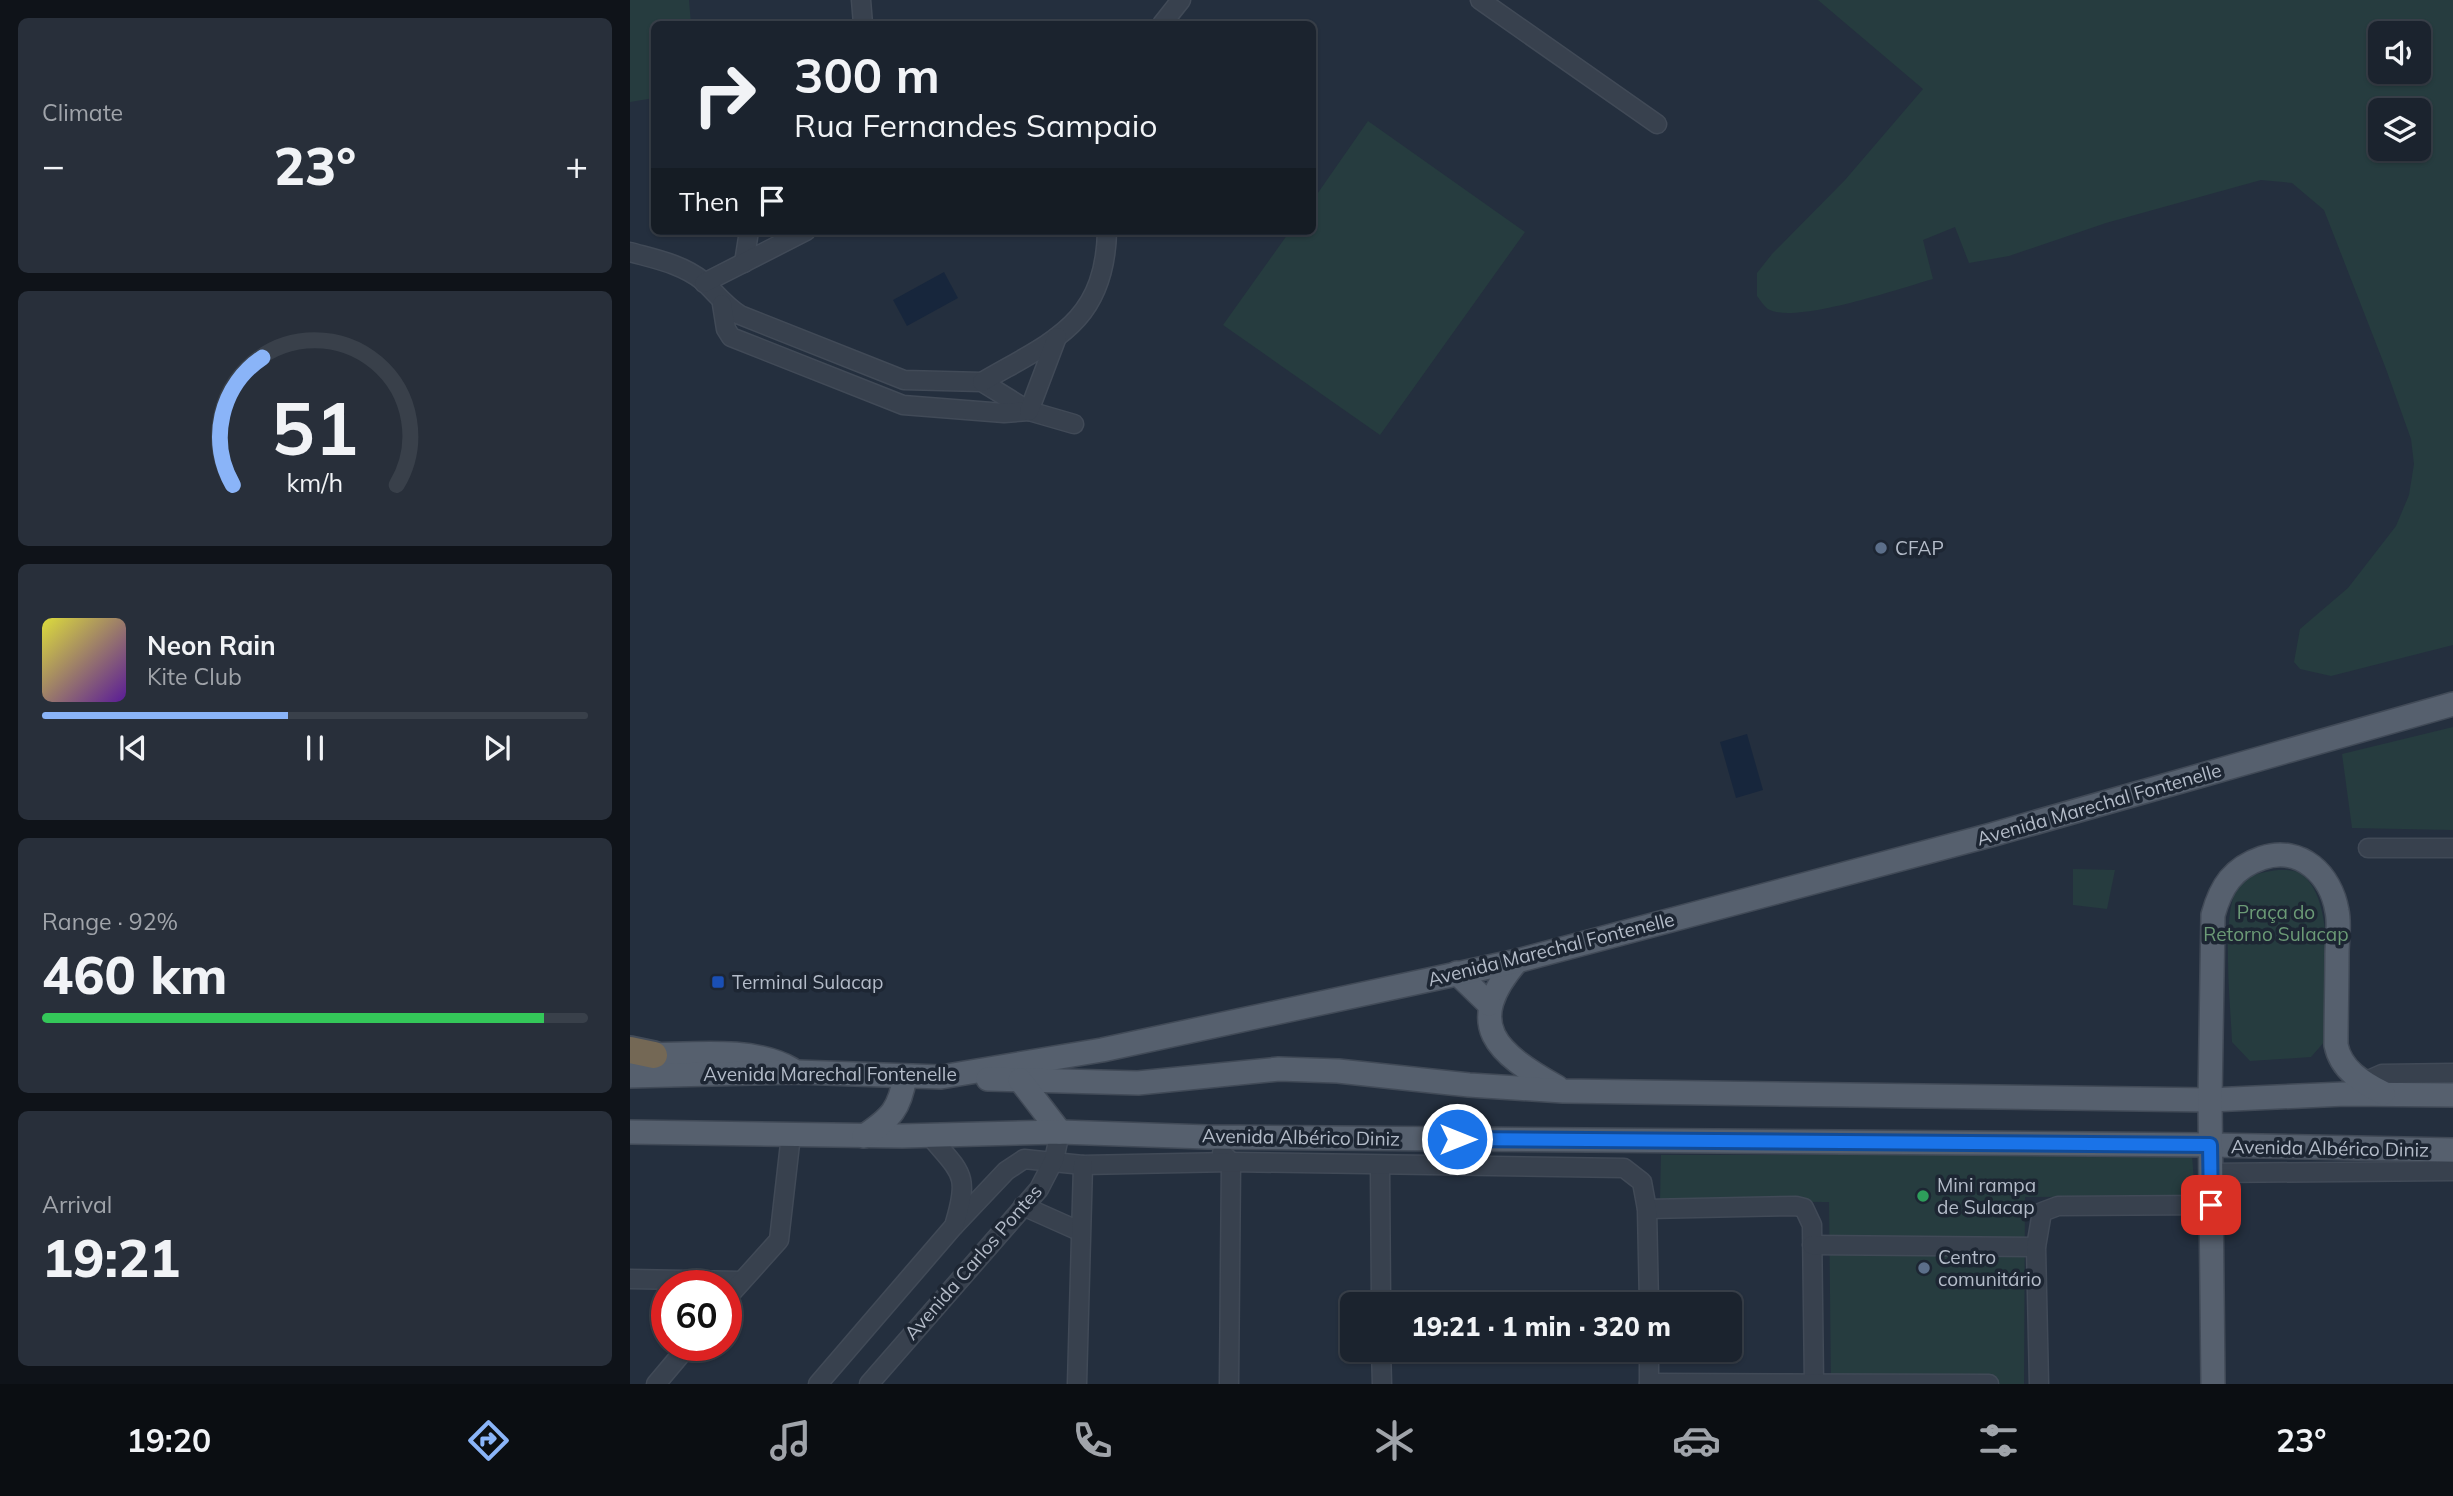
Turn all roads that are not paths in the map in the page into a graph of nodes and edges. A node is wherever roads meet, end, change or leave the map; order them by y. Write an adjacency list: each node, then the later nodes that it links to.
1 (861, 0): 4 (street)
2 (1480, 0): 6 (street)
3 (1176, 1): 5 (street)
4 (863, 21)
5 (1163, 21)
6 (1657, 124)
7 (748, 235): 11 (street)
8 (798, 235): 11 (street)
9 (1107, 235): 14 (street)
10 (630, 252): 12 (street)
11 (744, 262): 12 (street)
12 (704, 283): 13 (street)
13 (722, 304): 15 (street); 16 (street)
14 (1057, 337): 15 (street); 16 (street)
15 (982, 382): 16 (street)
16 (1029, 411): 17 (street)
17 (1074, 424)
18 (2453, 704): 21 (main road, Avenida Marechal Fontenelle)
19 (2368, 848): 20 (street)
20 (2453, 848)
21 (1517, 961): 22 (main road, Avenida Marechal Fontenelle); 23 (main road)
22 (1457, 973): 23 (main road); 27 (main road, Avenida Marechal Fontenelle)
23 (1489, 1004): 30 (main road)
24 (637, 1067): 26 (main road, Avenida Marechal Fontenelle)
25 (2453, 1073): 29 (street)
26 (905, 1076): 27 (main road, Avenida Marechal Fontenelle); 37 (main road)
27 (941, 1077): 28 (main road)
28 (1020, 1080): 30 (main road); 34 (main road)
29 (2354, 1087): 31 (main road); 32 (main road); 32 (main road)
30 (1563, 1091): 32 (main road)
31 (2453, 1095)
32 (2210, 1100): 39 (main road)
33 (636, 1128): 35 (main road)
34 (1060, 1132): 36 (main road, Avenida Albérico Diniz); 38 (main road, Avenida Albérico Diniz); 41 (street, Avenida Carlos Pontes)
35 (791, 1135): 37 (main road); 56 (street)
36 (929, 1135): 37 (main road, Avenida Albérico Diniz); 50 (street, Avenida Carlos Pontes)
37 (864, 1136)
38 (1207, 1137): 39 (main road, Avenida Albérico Diniz); 42 (street)
39 (2210, 1145): 40 (main road, Avenida Albérico Diniz); 46 (main road)
40 (2453, 1150)
41 (1054, 1160): 43 (street); 48 (street, Avenida Carlos Pontes); 50 (street)
42 (1231, 1162): 43 (street); 44 (street); 67 (street)
43 (1083, 1165): 51 (street)
44 (1380, 1166): 49 (street); 57 (street)
45 (2453, 1171): 46 (street, Avenida Albérico Diniz)
46 (2211, 1173): 47 (main road)
47 (2211, 1205): 53 (street); 72 (main road)
48 (1023, 1206): 51 (street); 65 (street, Avenida Carlos Pontes)
49 (1647, 1209): 52 (street); 58 (street)
50 (954, 1226): 64 (street, Avenida Carlos Pontes)
51 (1079, 1231): 66 (street)
52 (1812, 1245): 53 (street); 62 (street)
53 (2036, 1247): 71 (street)
54 (630, 1279): 55 (street)
55 (651, 1279)
56 (742, 1280)
57 (1381, 1292)
58 (1649, 1292)
59 (675, 1361): 63 (street)
60 (1381, 1362): 68 (street)
61 (1649, 1362): 69 (street)
62 (1814, 1383): 69 (street); 70 (street)
63 (656, 1384)
64 (818, 1384)
65 (869, 1384)
66 (1077, 1384)
67 (1229, 1384)
68 (1382, 1384)
69 (1649, 1384)
70 (1989, 1384)
71 (2039, 1384)
72 (2213, 1384)

